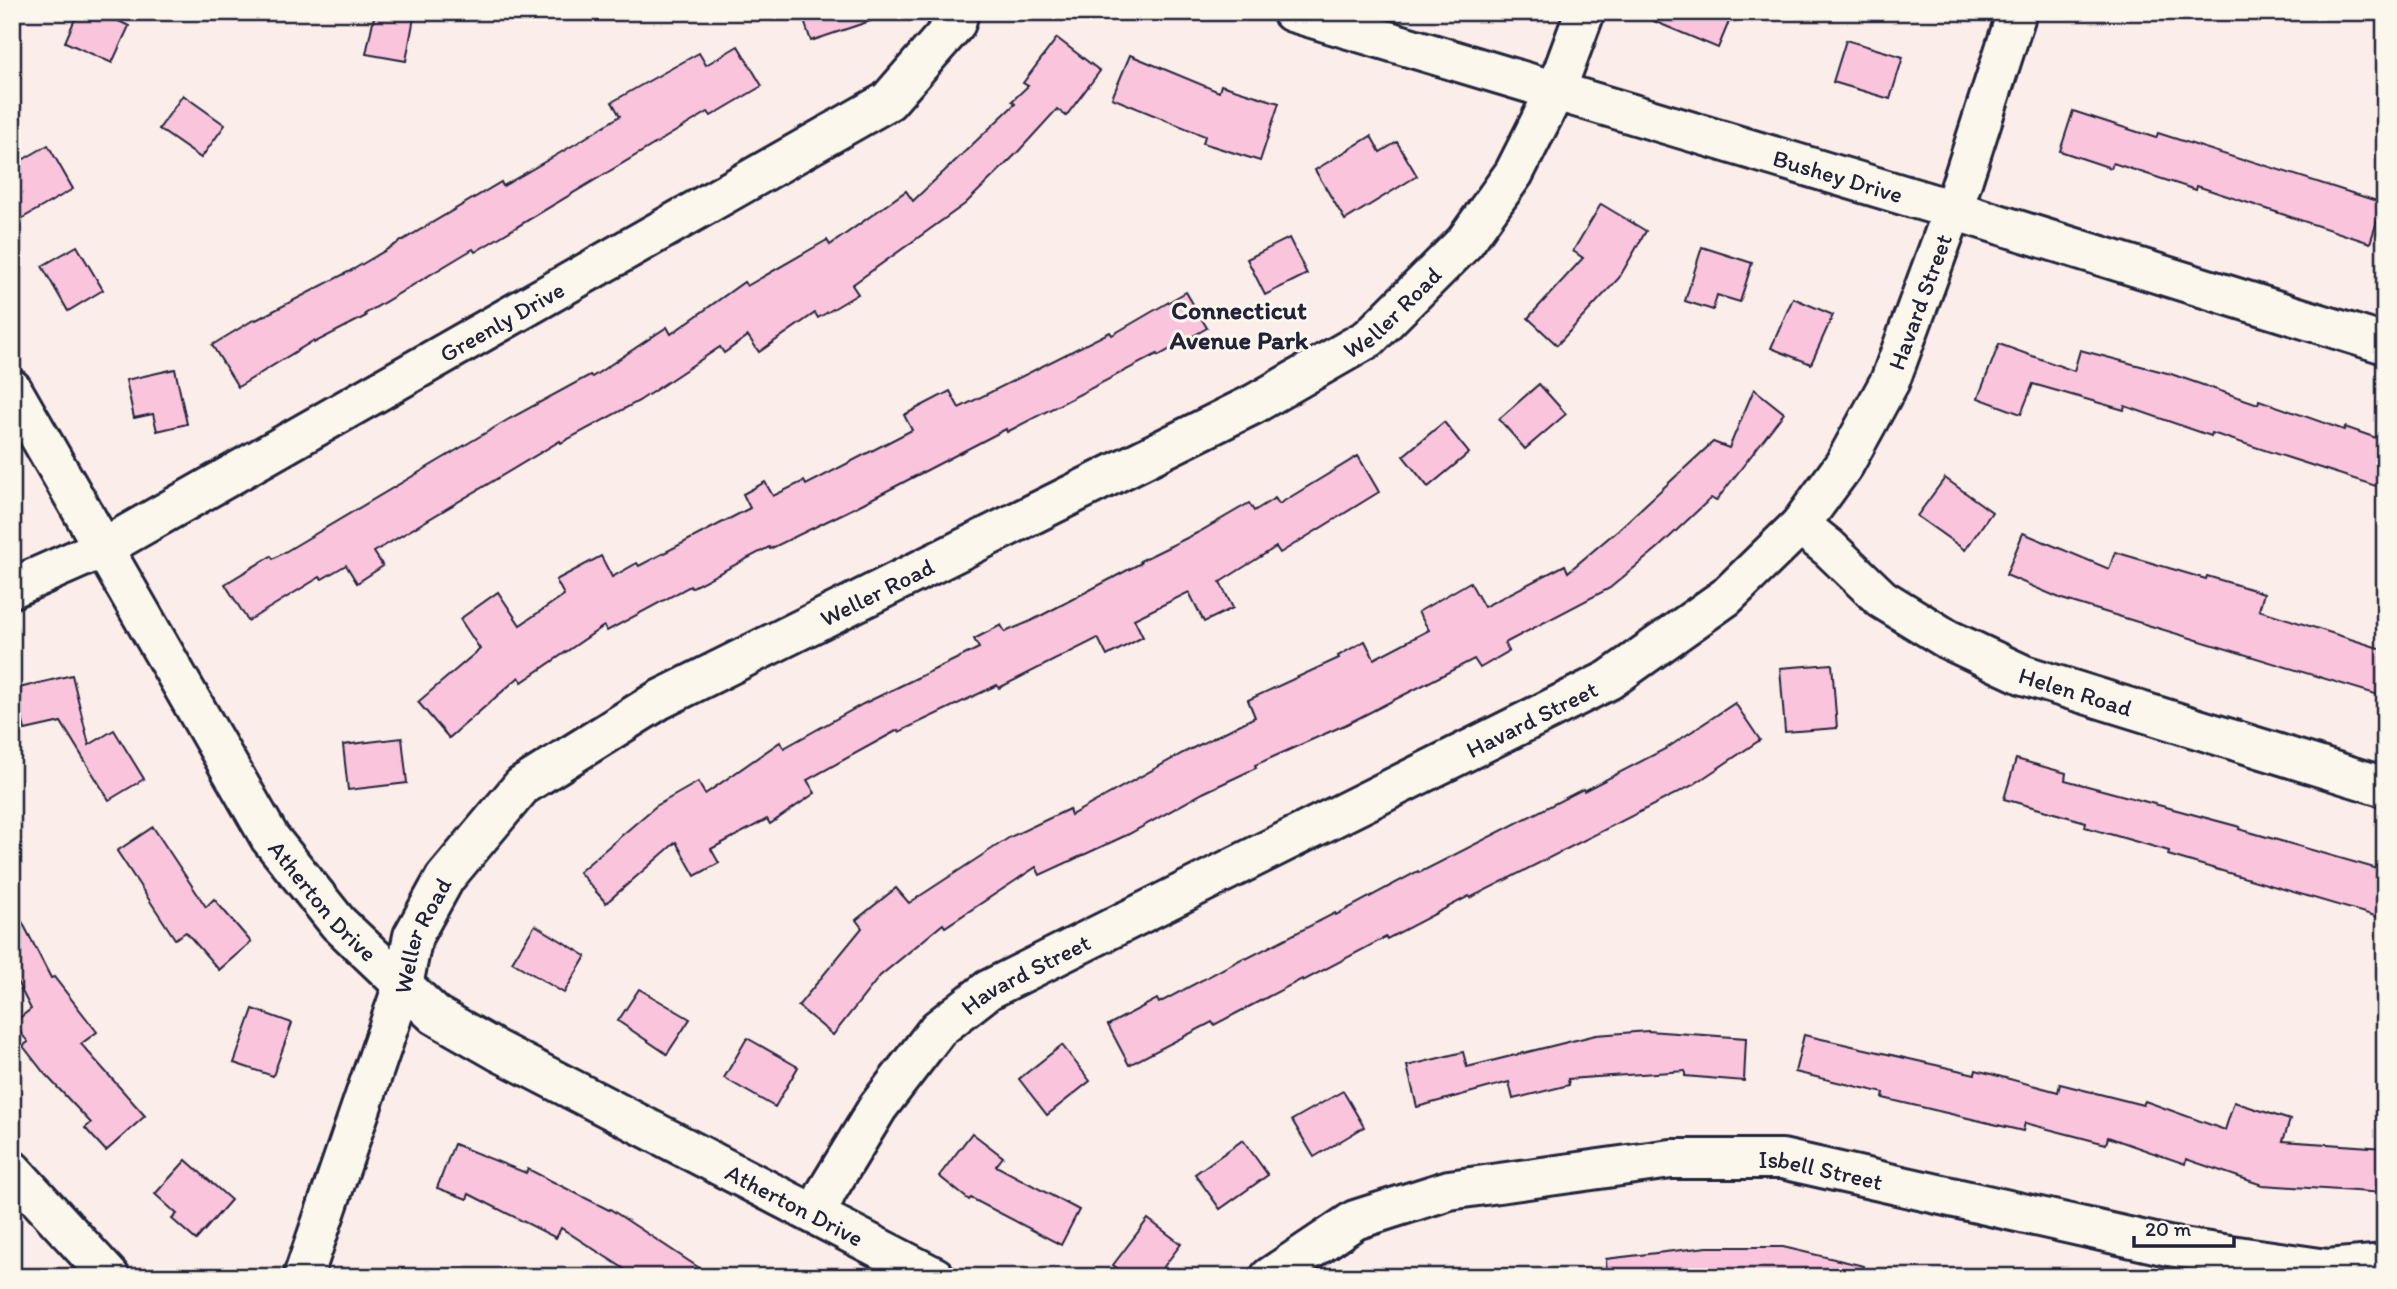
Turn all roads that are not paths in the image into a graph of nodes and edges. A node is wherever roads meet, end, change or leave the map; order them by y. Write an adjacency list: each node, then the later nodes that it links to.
1 (959, 12): 10 (street, Greenly Drive)
2 (1292, 12): 5 (street, Bushey Drive)
3 (1585, 12): 5 (street, Weller Road)
4 (2017, 12): 6 (street, Havard Street)
5 (1556, 90): 6 (street, Bushey Drive); 13 (street, Weller Road)
6 (1953, 210): 7 (street, Bushey Drive); 9 (street, Havard Street)
7 (2385, 344)
8 (12, 389): 10 (street, Atherton Drive)
9 (1800, 525): 12 (street, Helen Road); 15 (street, Havard Street)
10 (103, 548): 11 (street, Greenly Drive); 13 (street, Atherton Drive)
11 (12, 589)
12 (2385, 787)
13 (403, 985): 15 (street, Atherton Drive); 18 (street, Weller Road)
14 (12, 1170): 17 (street)
15 (816, 1215): 19 (street, Atherton Drive)
16 (2385, 1264): 20 (street, Isbell Street)
17 (110, 1277)
18 (303, 1277)
19 (935, 1277)
20 (1270, 1277)

